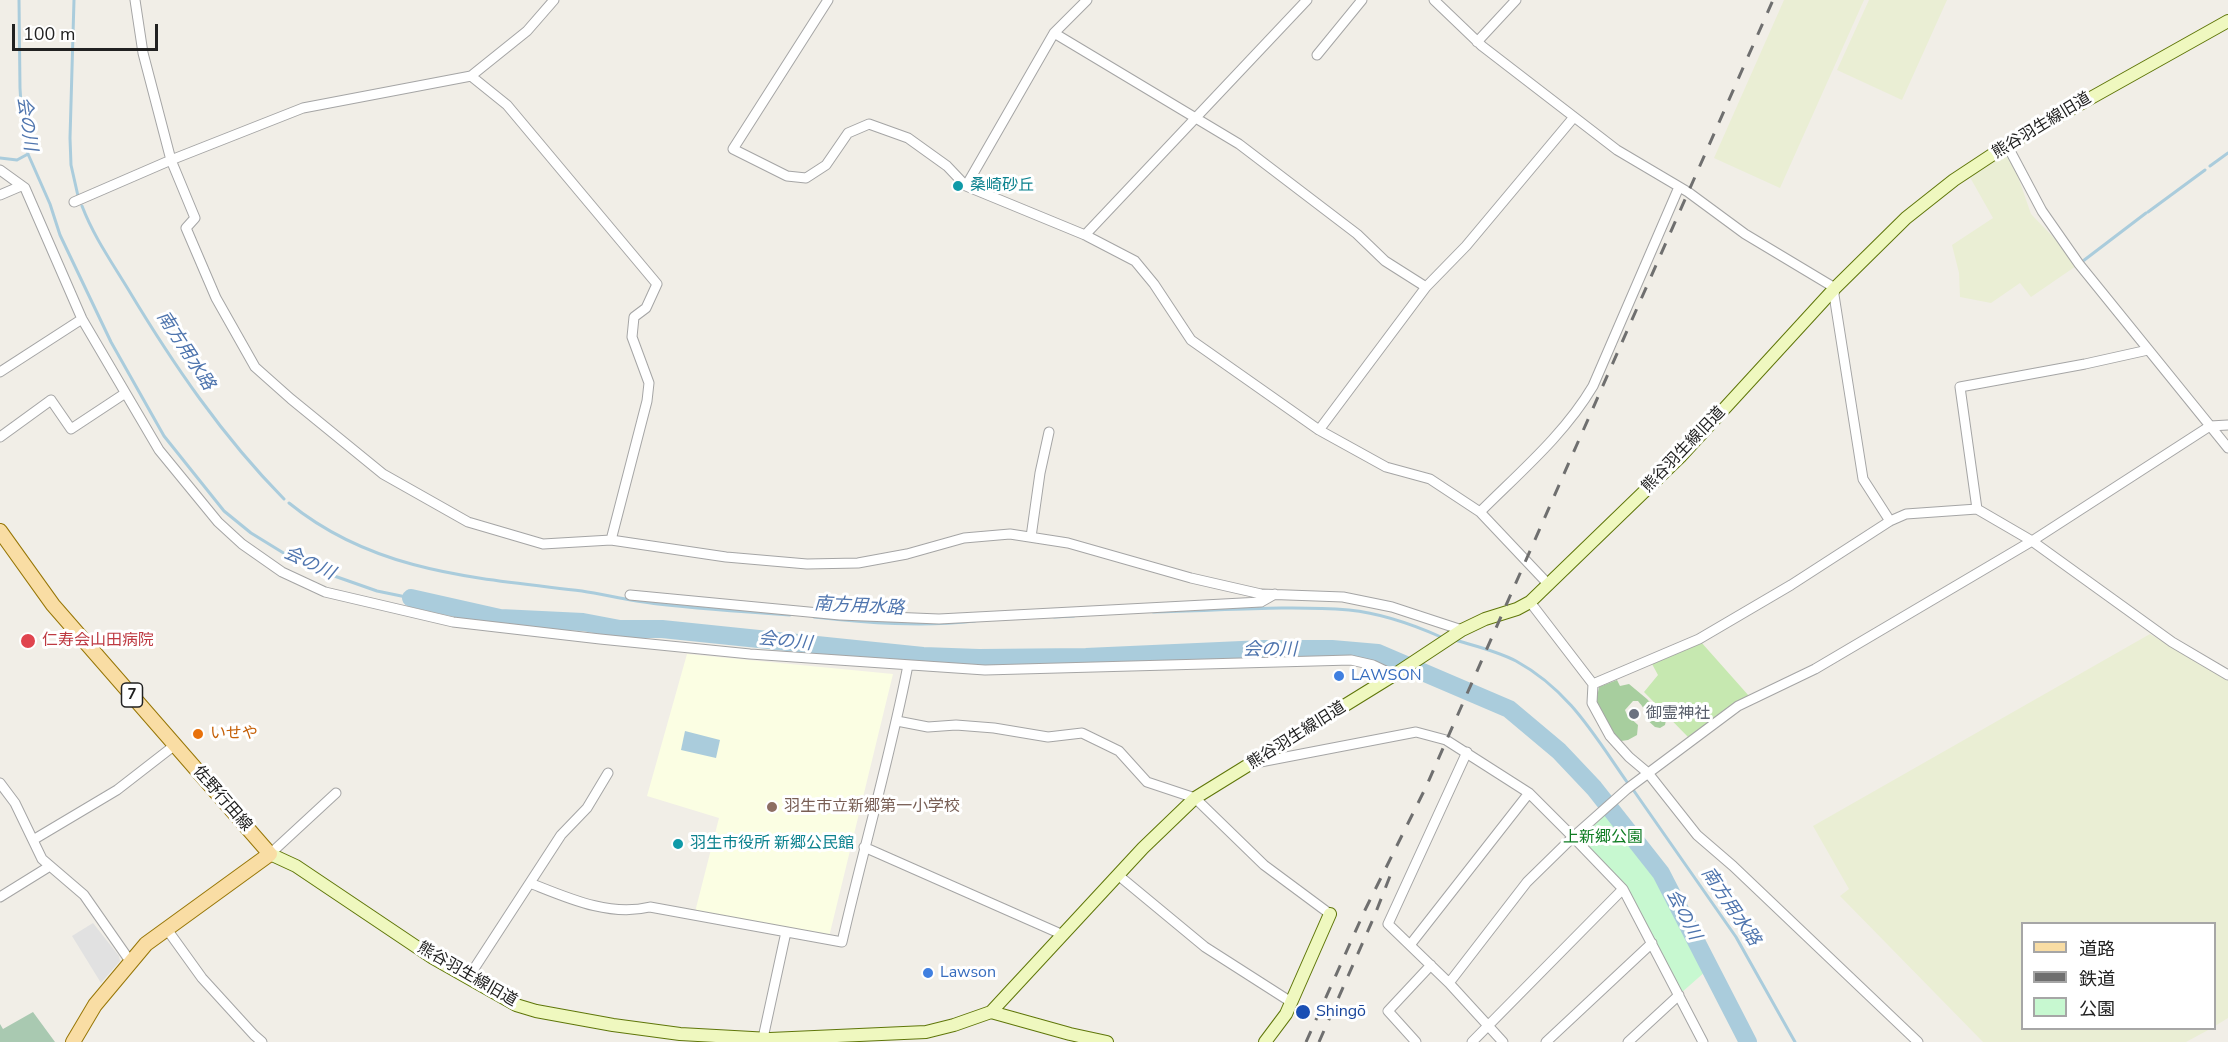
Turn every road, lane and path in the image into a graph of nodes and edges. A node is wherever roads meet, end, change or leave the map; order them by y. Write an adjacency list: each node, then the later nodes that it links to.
1 (135, 0): 17 (street)
2 (554, 0): 13 (street)
3 (828, 0): 20 (street)
4 (1087, 0): 10 (street)
5 (1307, 0): 14 (street)
6 (1362, 0): 12 (street)
7 (1434, 0): 11 (street)
8 (1516, 0): 11 (street)
9 (2228, 21): 16 (street, 熊谷羽生線旧道)
10 (1054, 33): 14 (street); 20 (street)
11 (1477, 42): 15 (street)
12 (1317, 55)
13 (471, 76): 17 (street); 42 (street)
14 (1196, 117): 24 (street); 25 (street)
15 (1574, 117): 21 (street); 25 (street)
16 (2007, 145): 26 (street, 熊谷羽生線旧道); 28 (street)
17 (171, 160): 23 (street); 42 (street)
18 (0, 170): 19 (street)
19 (21, 186): 22 (street); 27 (street)
20 (966, 186): 24 (street)
21 (1679, 187): 26 (street); 38 (street)
22 (0, 195)
23 (74, 202)
24 (1085, 235): 33 (street)
25 (1426, 287): 33 (street)
26 (1835, 288): 39 (street); 44 (street, 熊谷羽生線旧道)
27 (82, 319): 29 (street); 30 (street)
28 (2148, 350): 32 (street); 37 (street)
29 (0, 372)
30 (124, 394): 35 (street); 49 (street)
31 (2228, 424): 32 (street)
32 (2210, 426): 36 (street); 43 (street)
33 (1319, 430): 38 (street)
34 (1049, 432): 41 (street)
35 (0, 437)
36 (2228, 448)
37 (1977, 509): 39 (street); 43 (street)
38 (1480, 512): 44 (street)
39 (1890, 521): 52 (street)
40 (0, 531): 54 (main road, 佐野行田線 / 7)
41 (1032, 537): 42 (street); 45 (street)
42 (611, 540)
43 (2032, 541): 51 (street); 58 (street)
44 (1549, 585): 47 (street, 熊谷羽生線旧道)
45 (1275, 594): 46 (street); 48 (street)
46 (630, 595)
47 (1530, 602): 48 (street, 熊谷羽生線旧道); 52 (street)
48 (1462, 630): 50 (street, 熊谷羽生線旧道)
49 (908, 664): 50 (street); 53 (street)
50 (1394, 675): 56 (street, 熊谷羽生線旧道)
51 (2228, 675)
52 (1593, 684): 58 (street)
53 (897, 721): 62 (street); 65 (street)
54 (175, 745): 64 (street); 66 (main road, 佐野行田線 / 7)
55 (1467, 752): 56 (street); 61 (street); 77 (street)
56 (1253, 764): 62 (street, 熊谷羽生線旧道)
57 (608, 773): 69 (street)
58 (1648, 773): 63 (street); 98 (street)
59 (0, 783): 64 (street)
60 (336, 793): 66 (street)
61 (1529, 794): 63 (street); 77 (street)
62 (1195, 798): 68 (street, 熊谷羽生線旧道); 72 (street)
63 (1573, 837): 70 (street); 81 (street)
64 (33, 840): 67 (street)
65 (864, 847): 74 (street); 75 (street)
66 (270, 854): 73 (main road); 80 (street, 熊谷羽生線旧道)
67 (50, 866): 71 (street); 78 (street)
68 (1118, 875): 75 (street, 熊谷羽生線旧道); 83 (street)
69 (530, 883): 74 (street); 80 (street)
70 (1623, 889): 76 (street); 85 (street)
71 (0, 897)
72 (1330, 914): 83 (street)
73 (166, 928): 78 (main road); 86 (street)
74 (786, 932): 87 (street)
75 (1061, 934): 84 (street, 熊谷羽生線旧道)
76 (1652, 943): 82 (street); 95 (street)
77 (1410, 945): 79 (street)
78 (130, 961): 88 (main road)
79 (1431, 965): 81 (street); 92 (street)
80 (468, 978): 87 (street, 熊谷羽生線旧道)
81 (1449, 983): 85 (street)
82 (1679, 995): 96 (street); 97 (street)
83 (1291, 1002): 91 (street)
84 (991, 1012): 87 (street, 熊谷羽生線旧道); 90 (street)
85 (1488, 1026): 93 (street); 94 (street)
86 (250, 1039): 89 (street)
87 (767, 1040)
88 (73, 1042)
89 (262, 1042)
90 (1107, 1042)
91 (1265, 1042)
92 (1416, 1042)
93 (1472, 1042)
94 (1503, 1042)
95 (1546, 1042)
96 (1628, 1042)
97 (1703, 1042)
98 (1918, 1042)

